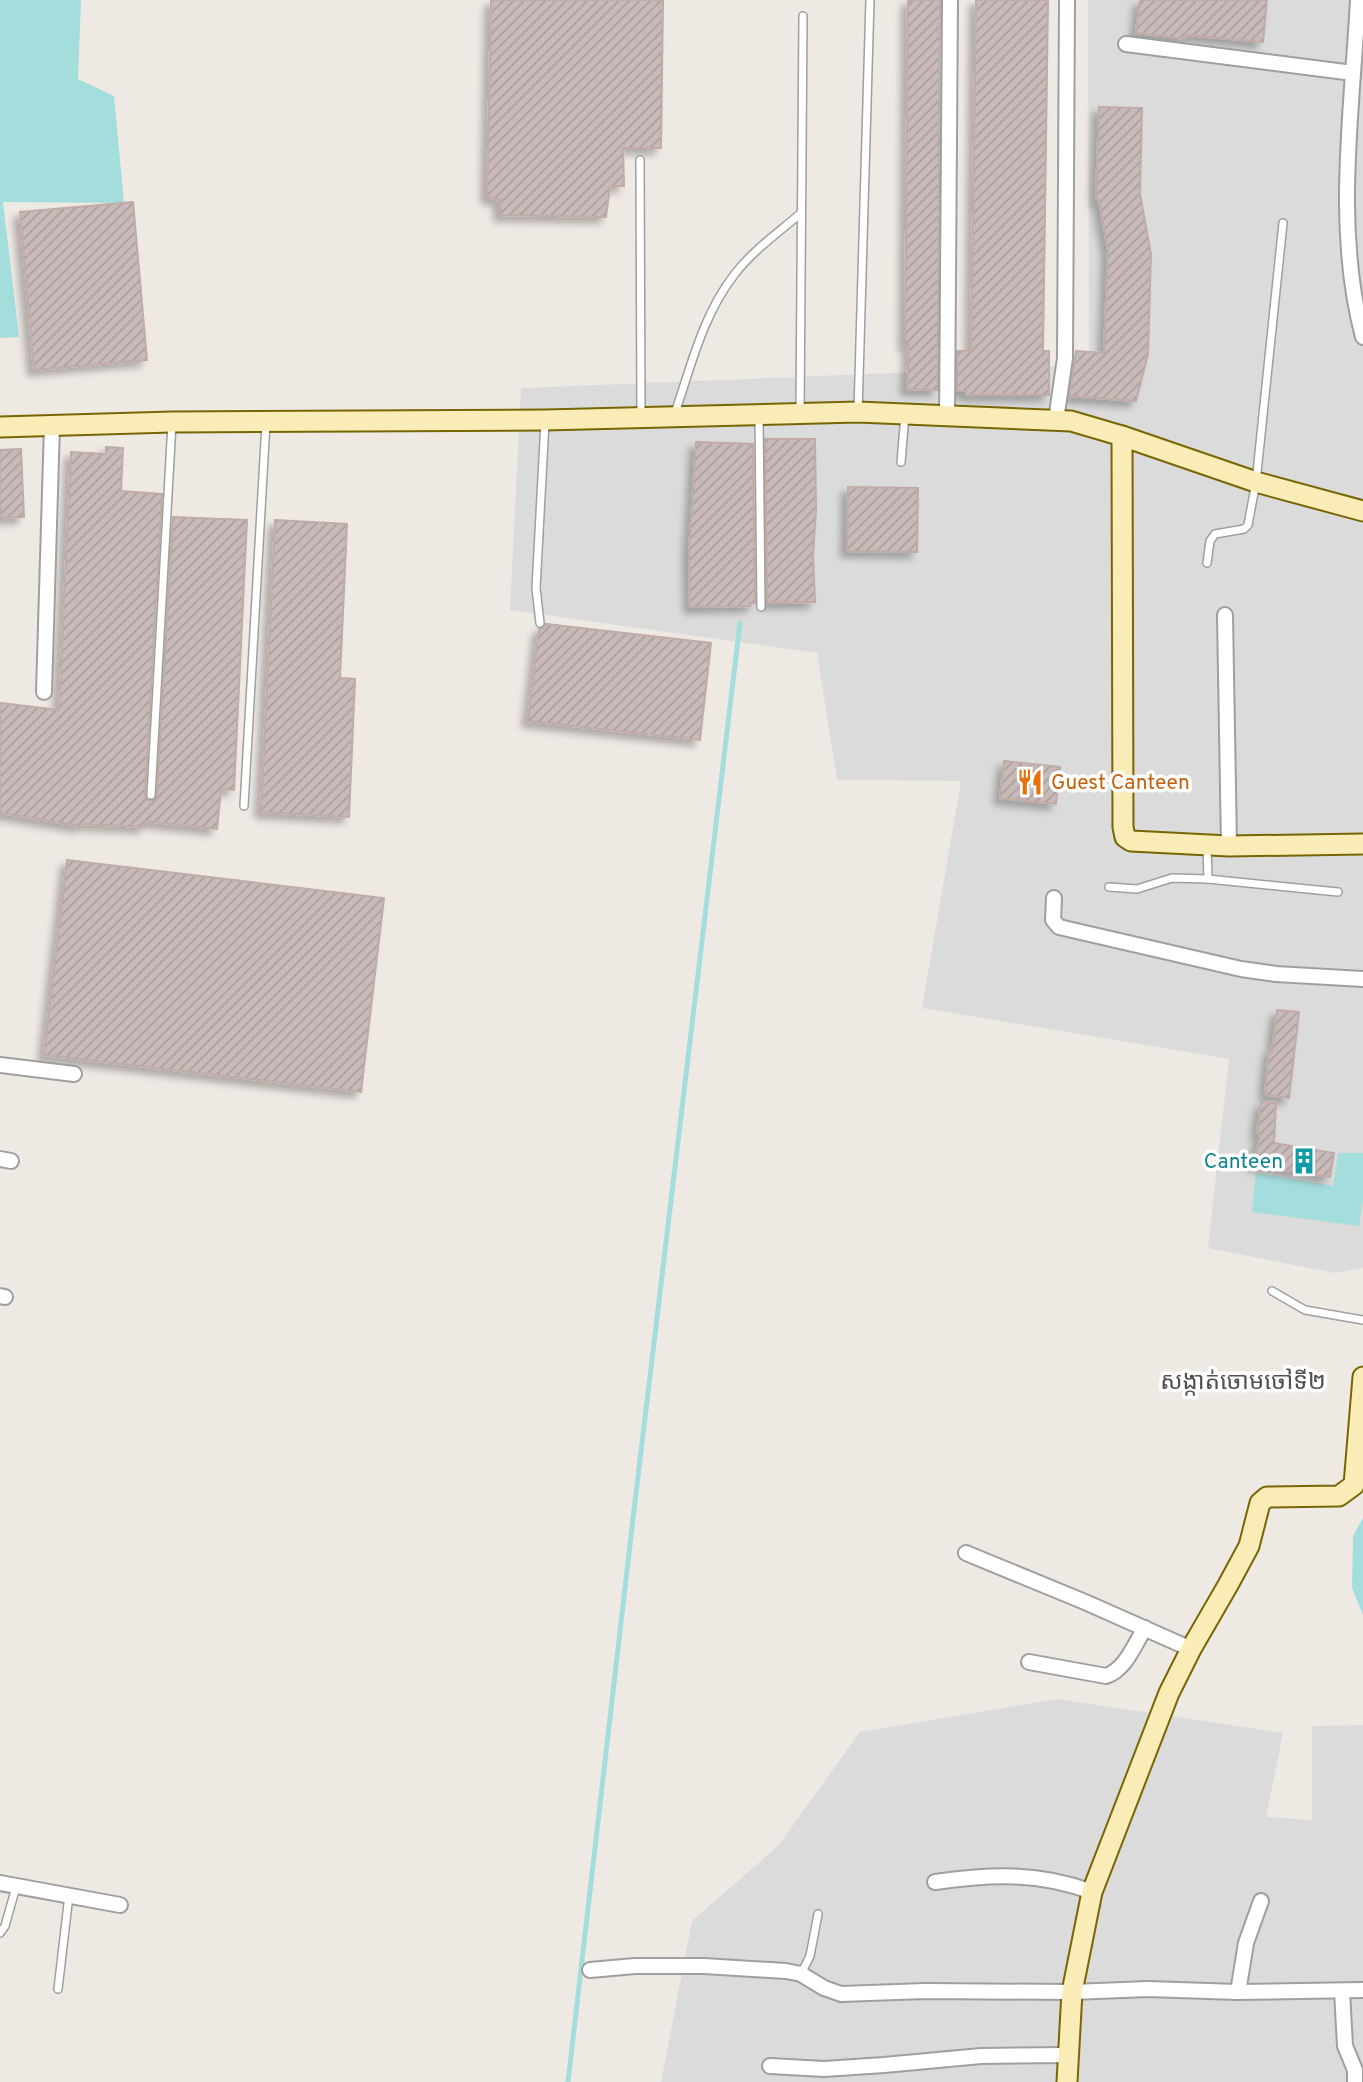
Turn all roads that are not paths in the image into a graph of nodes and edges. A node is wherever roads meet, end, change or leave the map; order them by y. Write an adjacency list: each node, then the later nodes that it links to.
1 (870, 0): 12 (lane)
2 (950, 0): 16 (street)
3 (1067, 0): 20 (street)
4 (1359, 0): 7 (street)
5 (803, 16): 9 (lane)
6 (1126, 44): 7 (street)
7 (1353, 73): 11 (street)
8 (640, 160): 18 (lane)
9 (801, 213): 13 (lane); 17 (lane)
10 (1283, 223): 27 (lane)
11 (1363, 337)
12 (858, 412): 13 (street); 14 (street)
13 (800, 414): 15 (street)
14 (905, 414): 16 (street); 26 (lane)
15 (760, 415): 17 (street); 30 (lane)
16 (947, 416): 20 (street)
17 (674, 417): 18 (street)
18 (641, 418): 19 (street)
19 (545, 420): 22 (street); 32 (lane)
20 (1056, 420): 25 (street)
21 (172, 422): 22 (street); 23 (street); 34 (lane)
22 (266, 423): 35 (lane)
23 (52, 425): 24 (street); 33 (street)
24 (0, 427)
25 (1122, 436): 27 (street); 37 (street)
26 (901, 462)
27 (1256, 482): 28 (street); 29 (lane)
28 (1363, 511)
29 (1207, 562)
30 (761, 607)
31 (1225, 615): 38 (street)
32 (540, 623)
33 (44, 692)
34 (151, 795)
35 (244, 806)
36 (1363, 844): 38 (street)
37 (1207, 845): 38 (street); 39 (lane)
38 (1229, 846)
39 (1208, 879): 40 (lane); 41 (lane)
40 (1109, 887)
41 (1338, 892)
42 (1054, 898): 43 (street)
43 (1363, 979)
44 (0, 1065): 45 (street)
45 (74, 1074)
46 (1272, 1291): 47 (lane)
47 (1363, 1320)
48 (1363, 1377): 51 (street)
49 (966, 1553): 50 (street)
50 (1144, 1628): 51 (street); 52 (street)
51 (1191, 1649): 56 (street)
52 (1028, 1662)
53 (935, 1882): 56 (street)
54 (0, 1883): 55 (street)
55 (16, 1886): 57 (street); 61 (lane)
56 (1092, 1892): 67 (street)
57 (69, 1894): 59 (street); 64 (lane)
58 (1261, 1901): 68 (street)
59 (120, 1905)
60 (818, 1914): 63 (lane)
61 (0, 1933)
62 (590, 1970): 63 (street)
63 (801, 1975): 67 (street)
64 (58, 1989)
65 (1363, 1990): 66 (street)
66 (1342, 1991): 68 (street); 72 (street)
67 (1072, 1992): 68 (street); 69 (street)
68 (1238, 1992)
69 (1067, 2056): 70 (street); 71 (street)
70 (770, 2066)
71 (1067, 2082)
72 (1355, 2082)

